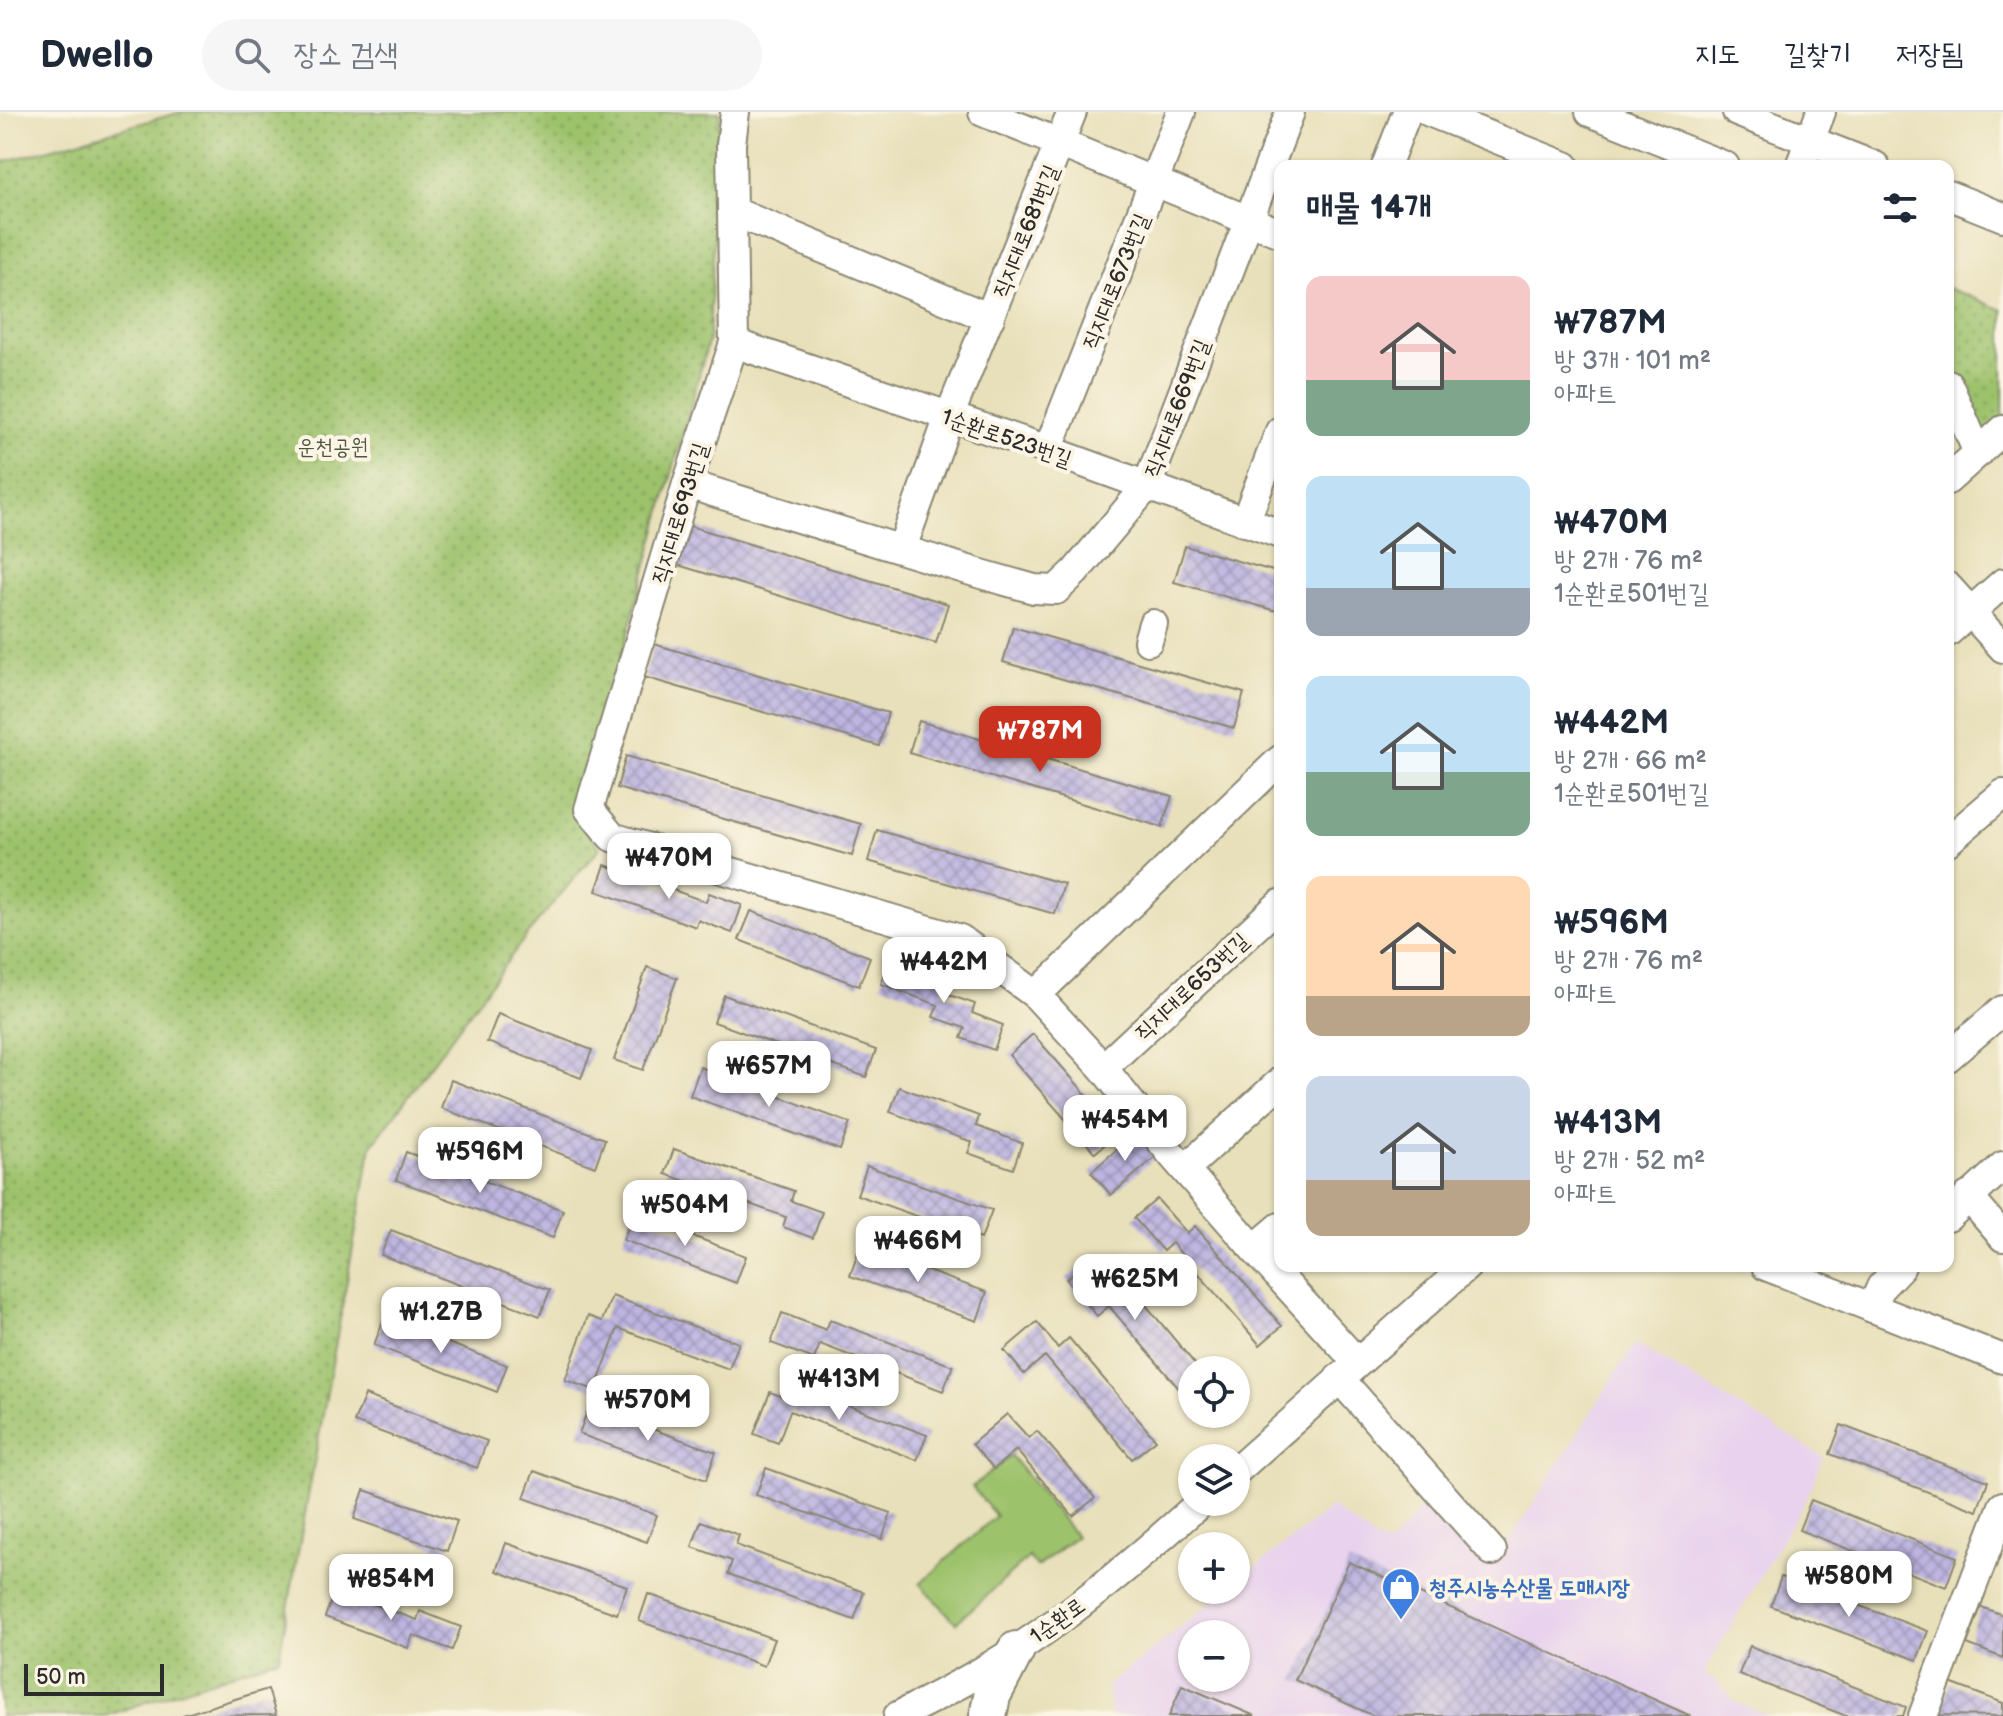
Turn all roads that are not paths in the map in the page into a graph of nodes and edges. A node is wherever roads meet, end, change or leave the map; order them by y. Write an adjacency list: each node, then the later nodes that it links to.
1 (735, 112): 19 (street, 직지대로693번길)
2 (983, 112): 11 (street, 직지대로681번길)
3 (1072, 112): 11 (street, 직지대로681번길)
4 (1181, 112): 17 (street, 직지대로673번길)
5 (1290, 112): 21 (street, 직지대로669번길)
6 (1407, 112): 13 (street)
7 (1429, 112): 14 (street)
8 (1590, 112): 15 (street)
9 (1737, 112): 12 (street)
10 (1821, 112): 12 (street)
11 (1059, 144): 17 (street); 23 (street, 직지대로681번길)
12 (1805, 154): 16 (street)
13 (1388, 160)
14 (1550, 160)
15 (1710, 160)
16 (1840, 160)
17 (1155, 183): 21 (street); 29 (street, 직지대로673번길)
18 (1954, 197): 20 (street)
19 (732, 211): 23 (street, 직지대로681번길); 24 (street, 직지대로693번길)
20 (2003, 217)
21 (1247, 220): 22 (street); 33 (street, 직지대로669번길)
22 (1274, 231)
23 (990, 318): 26 (street, 직지대로681번길)
24 (734, 343): 26 (street, 1순환로523번길); 32 (street, 직지대로693번길)
25 (1954, 398): 30 (street)
26 (949, 417): 29 (street, 1순환로523번길); 36 (street, 직지대로681번길)
27 (2003, 430): 30 (street)
28 (1274, 447): 34 (street)
29 (1048, 450): 33 (street, 1순환로523번길)
30 (1978, 453): 31 (street)
31 (1954, 475)
32 (687, 484): 36 (street, 직지대로669번길); 46 (street, 직지대로693번길)
33 (1147, 486): 34 (street, 1순환로523번길); 36 (street, 직지대로669번길)
34 (1245, 522): 35 (street, 1순환로523번길)
35 (1274, 532)
36 (902, 548)
37 (2003, 583): 39 (street)
38 (1954, 594): 39 (street)
39 (1970, 612): 40 (street); 41 (street)
40 (1954, 627)
41 (2003, 648)
42 (1274, 772): 46 (street)
43 (2003, 794): 44 (street)
44 (1954, 836)
45 (1274, 910): 49 (street, 직지대로653번길)
46 (1036, 995): 49 (street)
47 (2003, 1010): 48 (street)
48 (1954, 1052)
49 (1103, 1068): 52 (street)
50 (1274, 1087): 52 (street)
51 (2003, 1166): 53 (street)
52 (1185, 1169): 57 (street)
53 (1968, 1196): 54 (street); 56 (street)
54 (1954, 1211)
55 (1274, 1232): 57 (street)
56 (2003, 1237)
57 (1254, 1249): 63 (street)
58 (1460, 1272): 63 (street)
59 (1781, 1272): 61 (street)
60 (1895, 1272): 61 (street)
61 (1872, 1308): 62 (street)
62 (2003, 1359)
63 (1348, 1370): 64 (street); 67 (street)
64 (1250, 1458)
65 (2003, 1507): 71 (street)
66 (1185, 1516): 68 (street, 1순환로)
67 (1492, 1551)
68 (1016, 1650): 69 (street, 1순환로); 70 (main road)
69 (898, 1716)
70 (988, 1716)
71 (1923, 1716)

